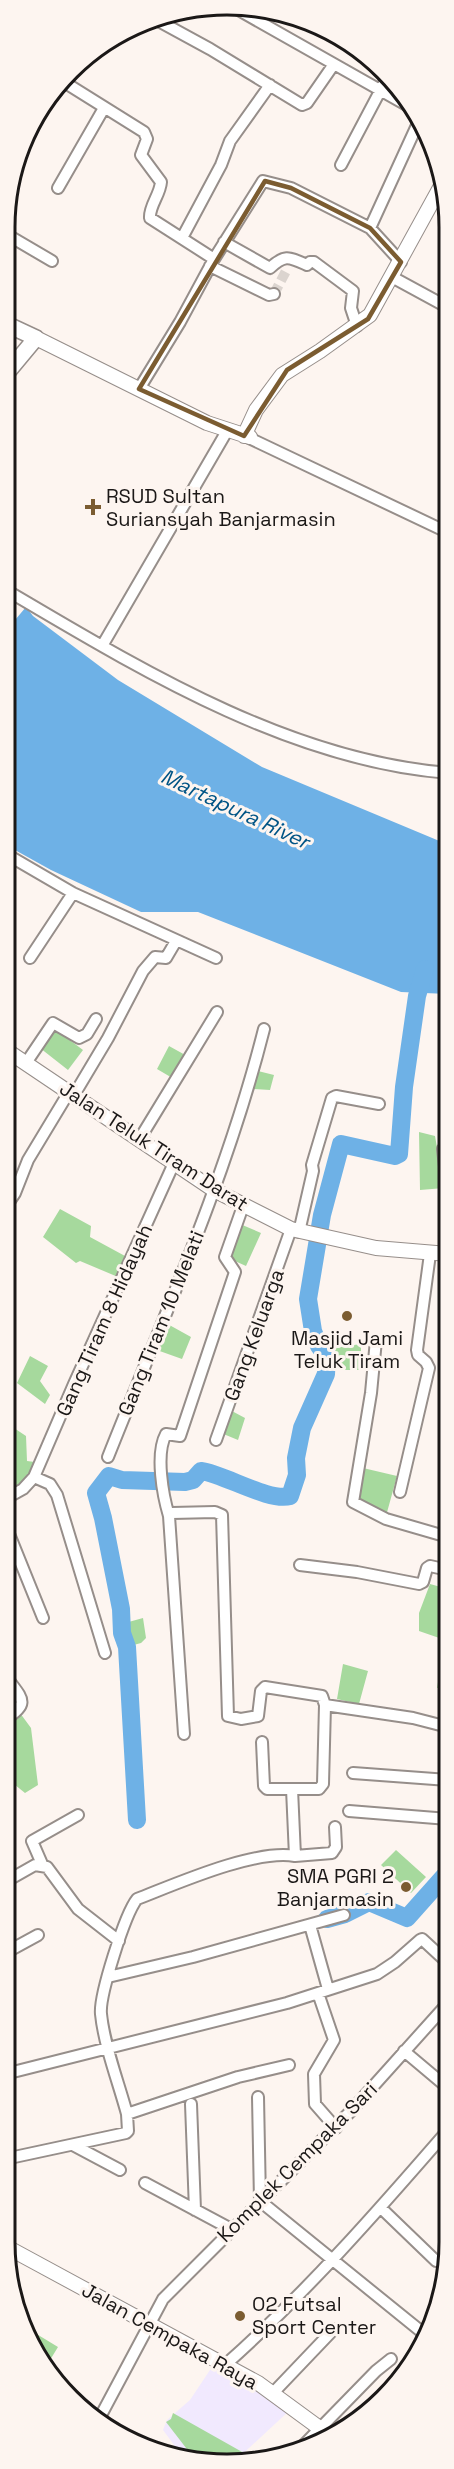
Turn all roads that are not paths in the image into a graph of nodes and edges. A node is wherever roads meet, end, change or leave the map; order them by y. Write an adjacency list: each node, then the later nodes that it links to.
1 (250, 16): 3 (street)
2 (164, 24): 6 (street)
3 (334, 64): 6 (street); 7 (street)
4 (384, 84): 7 (street)
5 (69, 85): 9 (street)
6 (270, 85): 15 (street)
7 (380, 91): 8 (street); 11 (street)
8 (396, 100)
9 (104, 108): 12 (street); 15 (street)
10 (415, 129): 14 (street)
11 (341, 165)
12 (58, 188)
13 (436, 195): 20 (street)
14 (370, 228): 17 (street); 20 (street)
15 (182, 238): 21 (street)
16 (15, 239): 19 (street)
17 (224, 242): 18 (street); 21 (street)
18 (287, 258): 22 (street); 26 (street)
19 (52, 261)
20 (401, 262): 23 (street)
21 (212, 263): 24 (street); 30 (street)
22 (286, 269)
23 (393, 277): 25 (street); 26 (street)
24 (274, 294)
25 (439, 302)
26 (357, 326): 32 (street)
27 (15, 329): 28 (main road)
28 (36, 338): 29 (main road); 30 (street)
29 (15, 363)
30 (140, 389): 31 (street)
31 (227, 431): 32 (street); 35 (street)
32 (247, 437): 33 (street)
33 (439, 528)
34 (15, 595): 35 (street)
35 (102, 646): 36 (street)
36 (439, 772)
37 (15, 859): 38 (street)
38 (73, 892): 39 (street); 40 (street)
39 (176, 941): 41 (street); 47 (street)
40 (30, 958)
41 (216, 958)
42 (217, 1012): 49 (street)
43 (96, 1019): 46 (street)
44 (264, 1029): 51 (street, Gang Tiram 10 Melati)
45 (15, 1056): 46 (street, Jalan Teluk Tiram Darat)
46 (26, 1063): 47 (street, Jalan Teluk Tiram Darat)
47 (72, 1093): 49 (street, Jalan Teluk Tiram Darat); 52 (street)
48 (379, 1104): 54 (street, Gang Keluarga)
49 (139, 1140): 50 (street, Jalan Teluk Tiram Darat)
50 (174, 1163): 51 (street, Jalan Teluk Tiram Darat); 60 (street, Gang Tiram 8 Hidayah)
51 (214, 1190): 53 (street, Jalan Teluk Tiram Darat); 59 (street, Gang Tiram 10 Melati)
52 (15, 1193)
53 (243, 1206): 54 (street, Jalan Teluk Tiram Darat); 63 (street)
54 (295, 1231): 55 (street, Jalan Teluk Tiram Darat); 58 (street, Gang Keluarga)
55 (430, 1254): 56 (street, Jalan Teluk Tiram Darat); 61 (street)
56 (439, 1254)
57 (376, 1340): 64 (street)
58 (216, 1440)
59 (108, 1457)
60 (34, 1477): 62 (street); 69 (street)
61 (400, 1492)
62 (15, 1493)
63 (169, 1516): 71 (street); 74 (street)
64 (439, 1534)
65 (15, 1549): 68 (street)
66 (300, 1565): 67 (street)
67 (439, 1569)
68 (43, 1618)
69 (105, 1653)
70 (15, 1690): 72 (street)
71 (326, 1705): 73 (street); 78 (street)
72 (15, 1713)
73 (439, 1725)
74 (184, 1734)
75 (262, 1742): 78 (street)
76 (353, 1773): 77 (street)
77 (439, 1779)
78 (291, 1789): 83 (street)
79 (349, 1811): 81 (street)
80 (78, 1815): 84 (street)
81 (439, 1817)
82 (335, 1827): 83 (street)
83 (295, 1856): 89 (street)
84 (42, 1864): 85 (street); 89 (street)
85 (15, 1877)
86 (344, 1915): 87 (street)
87 (310, 1925): 92 (street); 93 (street)
88 (38, 1935): 90 (street)
89 (119, 1941): 92 (street)
90 (15, 1948)
91 (439, 1955): 93 (street)
92 (108, 1977): 95 (street)
93 (323, 1991): 95 (street); 103 (street)
94 (439, 2013): 96 (street, Komplek Cempaka Sari)
95 (109, 2049): 98 (street); 102 (street)
96 (404, 2051): 99 (street); 103 (street, Komplek Cempaka Sari)
97 (289, 2065): 102 (street)
98 (15, 2072)
99 (439, 2080)
100 (258, 2097): 109 (street)
101 (191, 2104): 111 (street)
102 (127, 2114): 105 (street)
103 (336, 2127): 109 (street, Komplek Cempaka Sari)
104 (439, 2140): 110 (street)
105 (73, 2145): 106 (street); 107 (street)
106 (15, 2157)
107 (120, 2170)
108 (145, 2183): 111 (street)
109 (261, 2201): 112 (street, Komplek Cempaka Sari); 115 (street)
110 (381, 2208): 114 (street); 115 (street)
111 (195, 2210): 112 (street)
112 (231, 2229): 116 (street, Komplek Cempaka Sari)
113 (15, 2251): 116 (street, Jalan Cempaka Raya)
114 (438, 2260)
115 (333, 2261): 118 (street); 120 (street)
116 (150, 2324): 120 (street, Jalan Cempaka Raya); 122 (street, Komplek Cempaka Sari)
117 (334, 2329): 121 (street)
118 (420, 2330)
119 (391, 2359): 123 (street)
120 (225, 2365): 121 (street, Jalan Cempaka Raya)
121 (272, 2394): 124 (street, Jalan Cempaka Raya)
122 (102, 2413)
123 (328, 2429)
124 (323, 2431)

